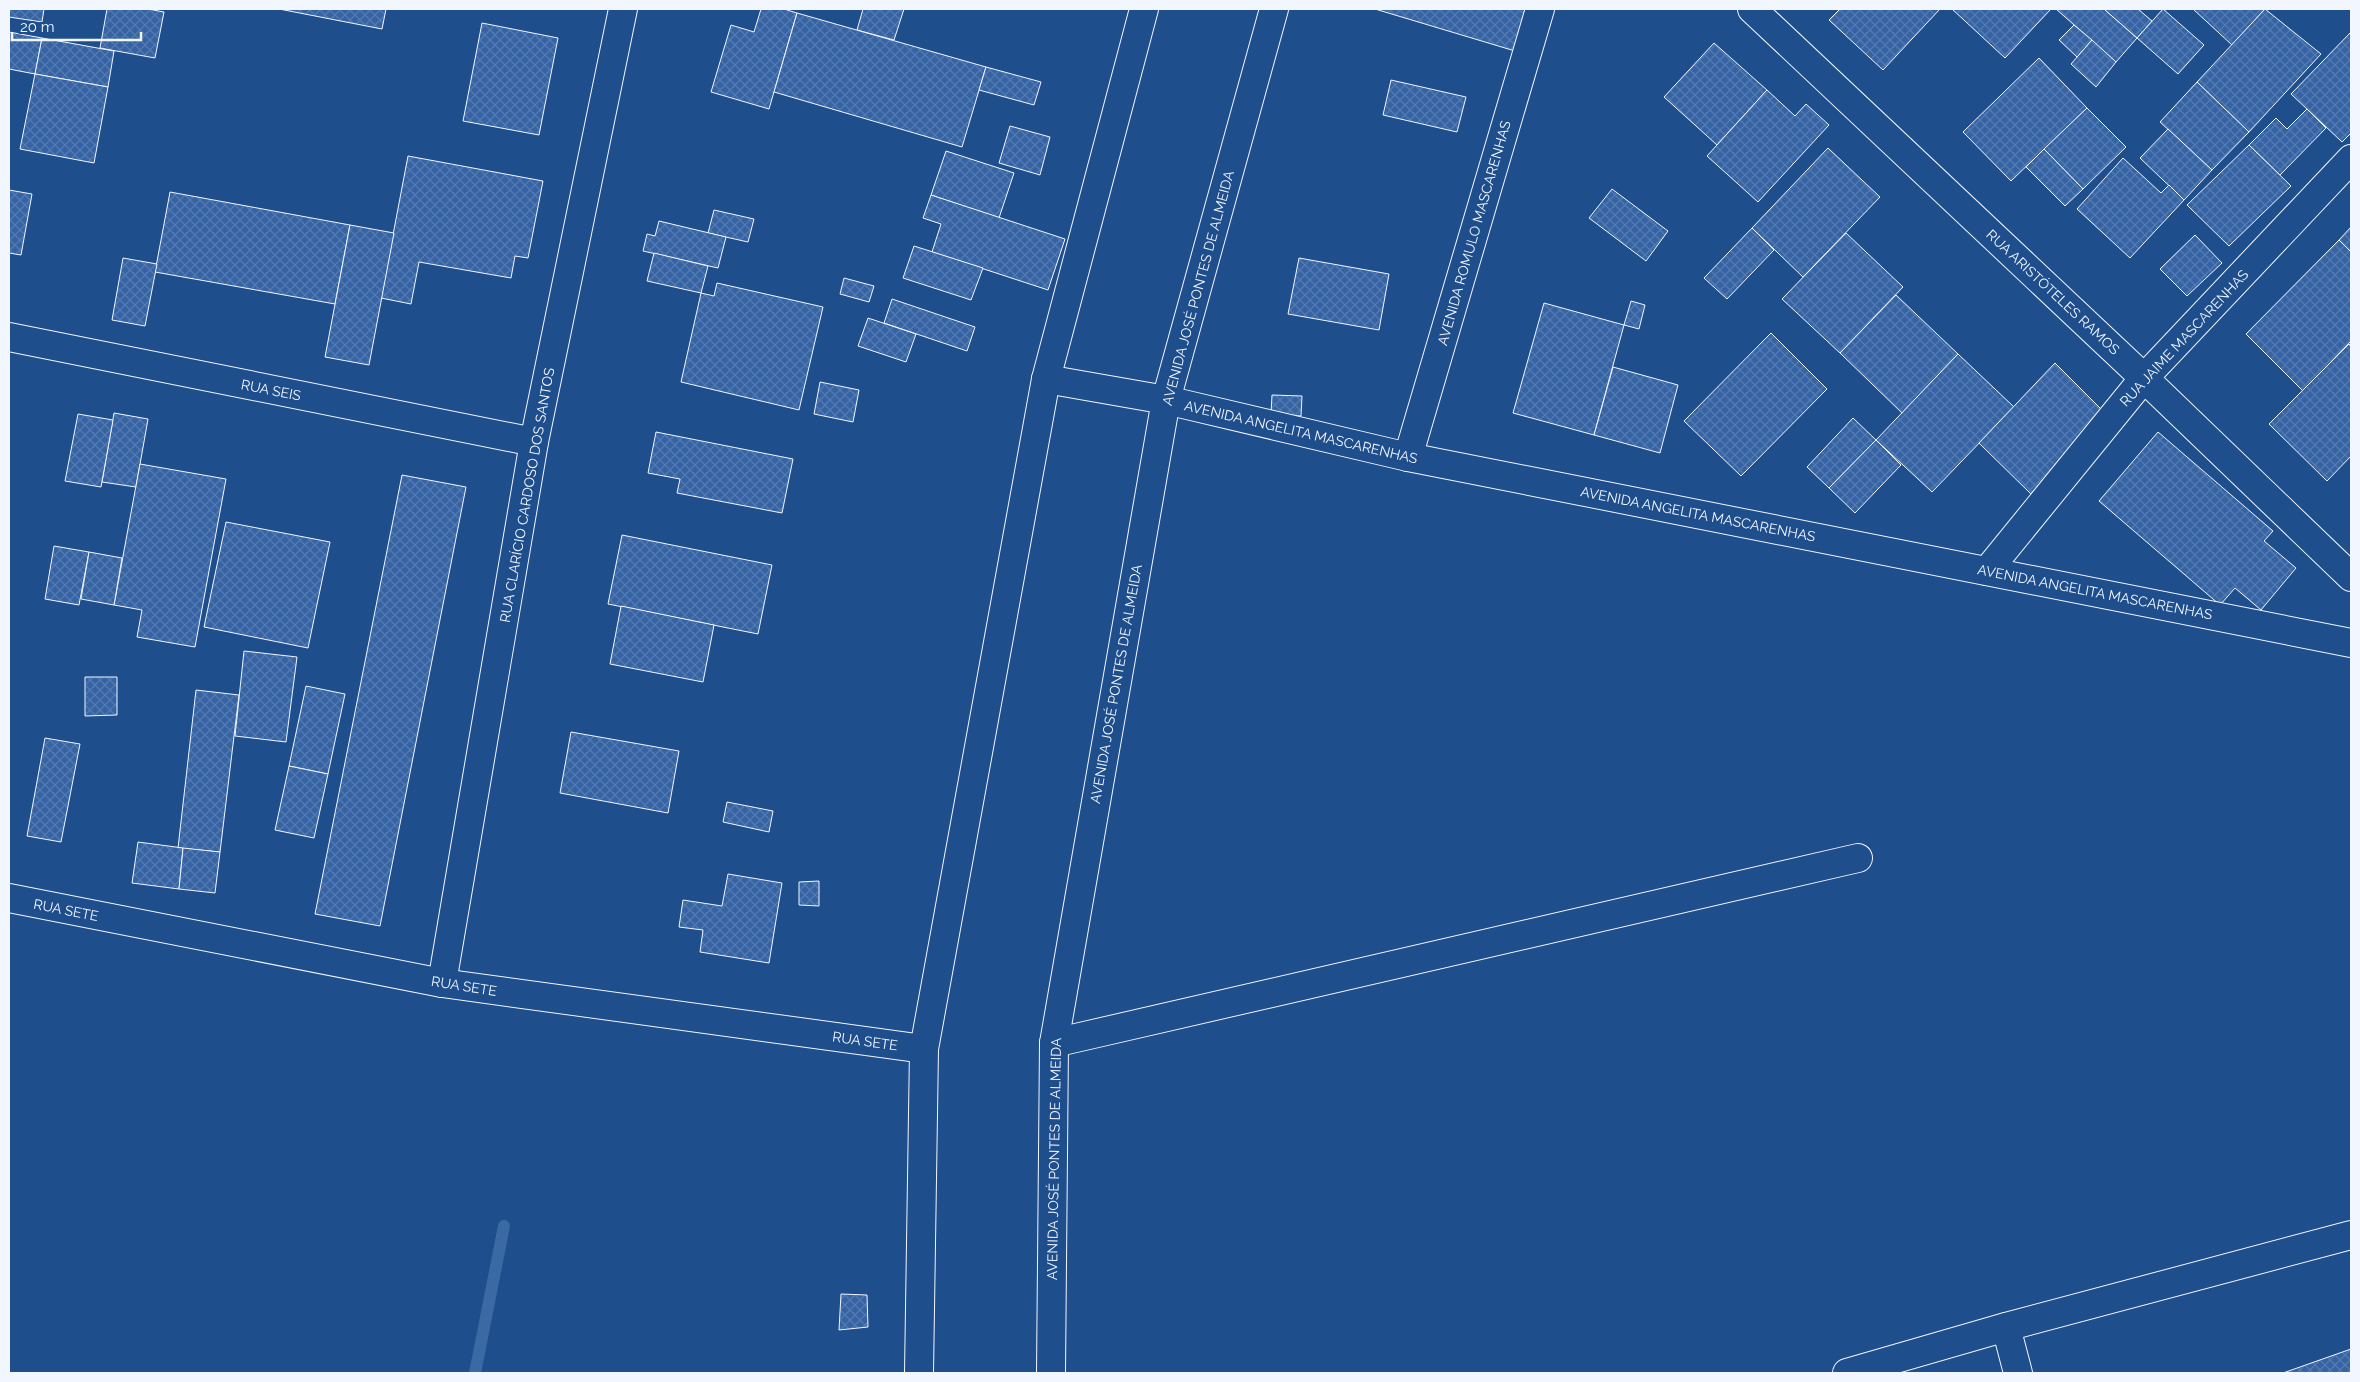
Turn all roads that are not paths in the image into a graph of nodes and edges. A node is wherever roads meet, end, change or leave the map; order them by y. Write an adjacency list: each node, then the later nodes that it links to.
1 (623, 9): 11 (street, RUA CLARÍCIO CARDOSO DOS SANTOS)
2 (1144, 9): 8 (street)
3 (1274, 9): 10 (street, AVENIDA JOSÉ PONTES DE ALMEIDA)
4 (1540, 9): 12 (street, AVENIDA ROMULO MASCARENHAS)
5 (1752, 9): 9 (street, RUA ARISTÓTELES RAMOS)
6 (2351, 159): 9 (street, RUA JAIME MASCARENHAS)
7 (9, 337): 11 (street, RUA SEIS)
8 (1046, 378): 10 (street, AVENIDA ANGELITA MASCARENHAS); 20 (street)
9 (2144, 378): 13 (street, RUA JAIME MASCARENHAS); 14 (street, RUA ARISTÓTELES RAMOS)
10 (1166, 400): 12 (street, AVENIDA ANGELITA MASCARENHAS); 19 (street, AVENIDA JOSÉ PONTES DE ALMEIDA)
11 (534, 442): 18 (street, RUA CLARÍCIO CARDOSO DOS SANTOS)
12 (1408, 457): 13 (street, AVENIDA ANGELITA MASCARENHAS)
13 (1988, 571): 15 (street, AVENIDA ANGELITA MASCARENHAS)
14 (2351, 577)
15 (2351, 642)
16 (1858, 858): 19 (street)
17 (9, 898): 18 (street, RUA SETE)
18 (442, 983): 20 (street, RUA SETE)
19 (1054, 1043): 24 (street, AVENIDA JOSÉ PONTES DE ALMEIDA)
20 (924, 1049): 23 (street)
21 (2351, 1235): 22 (street)
22 (2006, 1327): 25 (street); 26 (street)
23 (918, 1373)
24 (1051, 1373)
25 (1847, 1373)
26 (2018, 1373)

